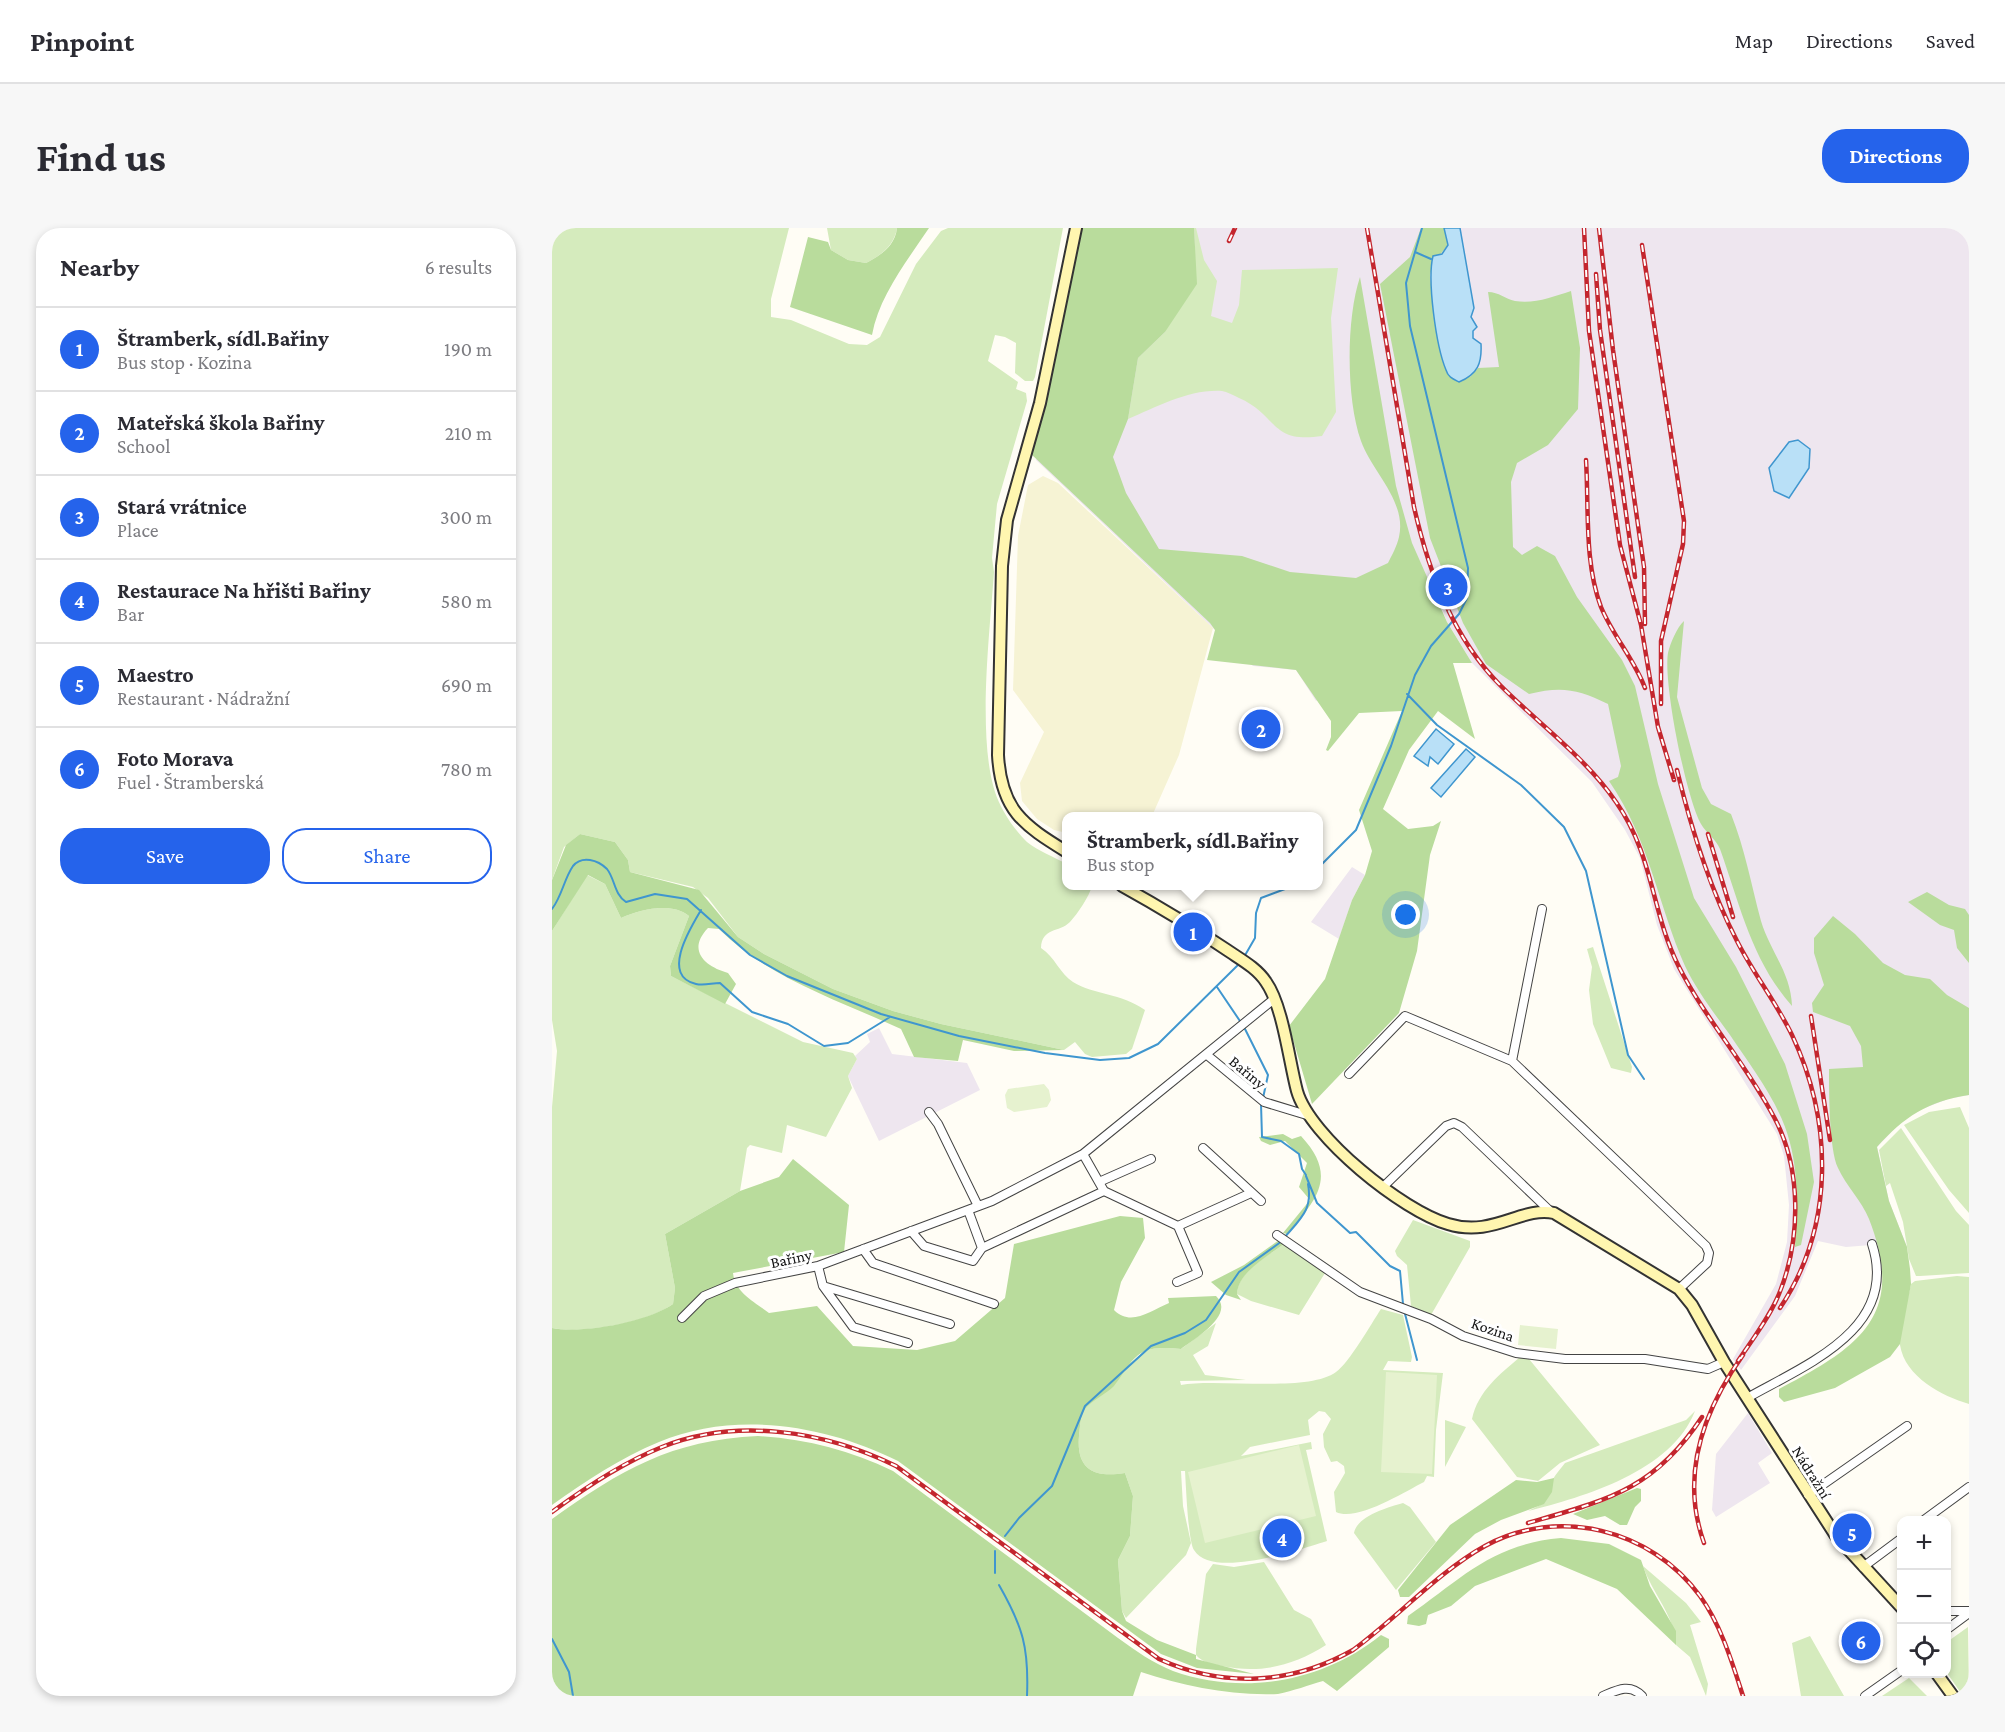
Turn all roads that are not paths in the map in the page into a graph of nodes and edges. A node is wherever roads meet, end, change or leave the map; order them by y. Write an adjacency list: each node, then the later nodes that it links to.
1 (1076, 228): 2 (main road)
2 (1062, 849)
3 (1130, 890): 5 (main road)
4 (1542, 909): 7 (street)
5 (1274, 999): 6 (street, Bařiny); 10 (main road)
6 (1207, 1054): 10 (street, Bařiny); 12 (street, Bařiny)
7 (1512, 1061): 8 (street); 31 (street)
8 (1349, 1074)
9 (929, 1112): 19 (street)
10 (1310, 1116): 15 (main road)
11 (1203, 1148): 17 (street)
12 (1083, 1154): 14 (street); 19 (street, Bařiny)
13 (1151, 1159): 14 (street)
14 (1099, 1182): 16 (street)
15 (1383, 1186): 21 (main road); 21 (street)
16 (1104, 1191): 22 (street); 26 (street)
17 (1251, 1192): 18 (street); 22 (street)
18 (1261, 1201)
19 (978, 1206): 20 (street, Bařiny)
20 (968, 1210): 23 (street, Bařiny); 26 (street)
21 (1551, 1212): 31 (main road)
22 (1178, 1226): 29 (street)
23 (912, 1231): 26 (street); 27 (street, Bařiny)
24 (1277, 1235): 36 (street, Kozina)
25 (1872, 1244): 37 (street)
26 (982, 1248)
27 (863, 1249): 28 (street, Bařiny); 32 (street)
28 (818, 1266): 30 (street); 33 (street, Bařiny)
29 (1178, 1282)
30 (823, 1286): 34 (street); 35 (street)
31 (1679, 1289): 36 (main road)
32 (994, 1304)
33 (682, 1318)
34 (950, 1324)
35 (908, 1343)
36 (1724, 1362): 37 (main road, Nádražní)
37 (1746, 1398): 40 (main road, Nádražní)
38 (1907, 1426): 40 (street)
39 (1969, 1487): 41 (street)
40 (1808, 1495): 43 (main road, Nádražní)
41 (1931, 1516)
42 (1897, 1542): 43 (street)
43 (1863, 1567): 44 (main road, Nádražní)
44 (1897, 1602)
45 (1951, 1611): 46 (street)
46 (1969, 1612): 47 (street)
47 (1951, 1627)
48 (1897, 1674): 52 (street)
49 (1940, 1678): 53 (main road)
50 (1603, 1696): 51 (street)
51 (1642, 1696)
52 (1865, 1696)
53 (1953, 1696)

